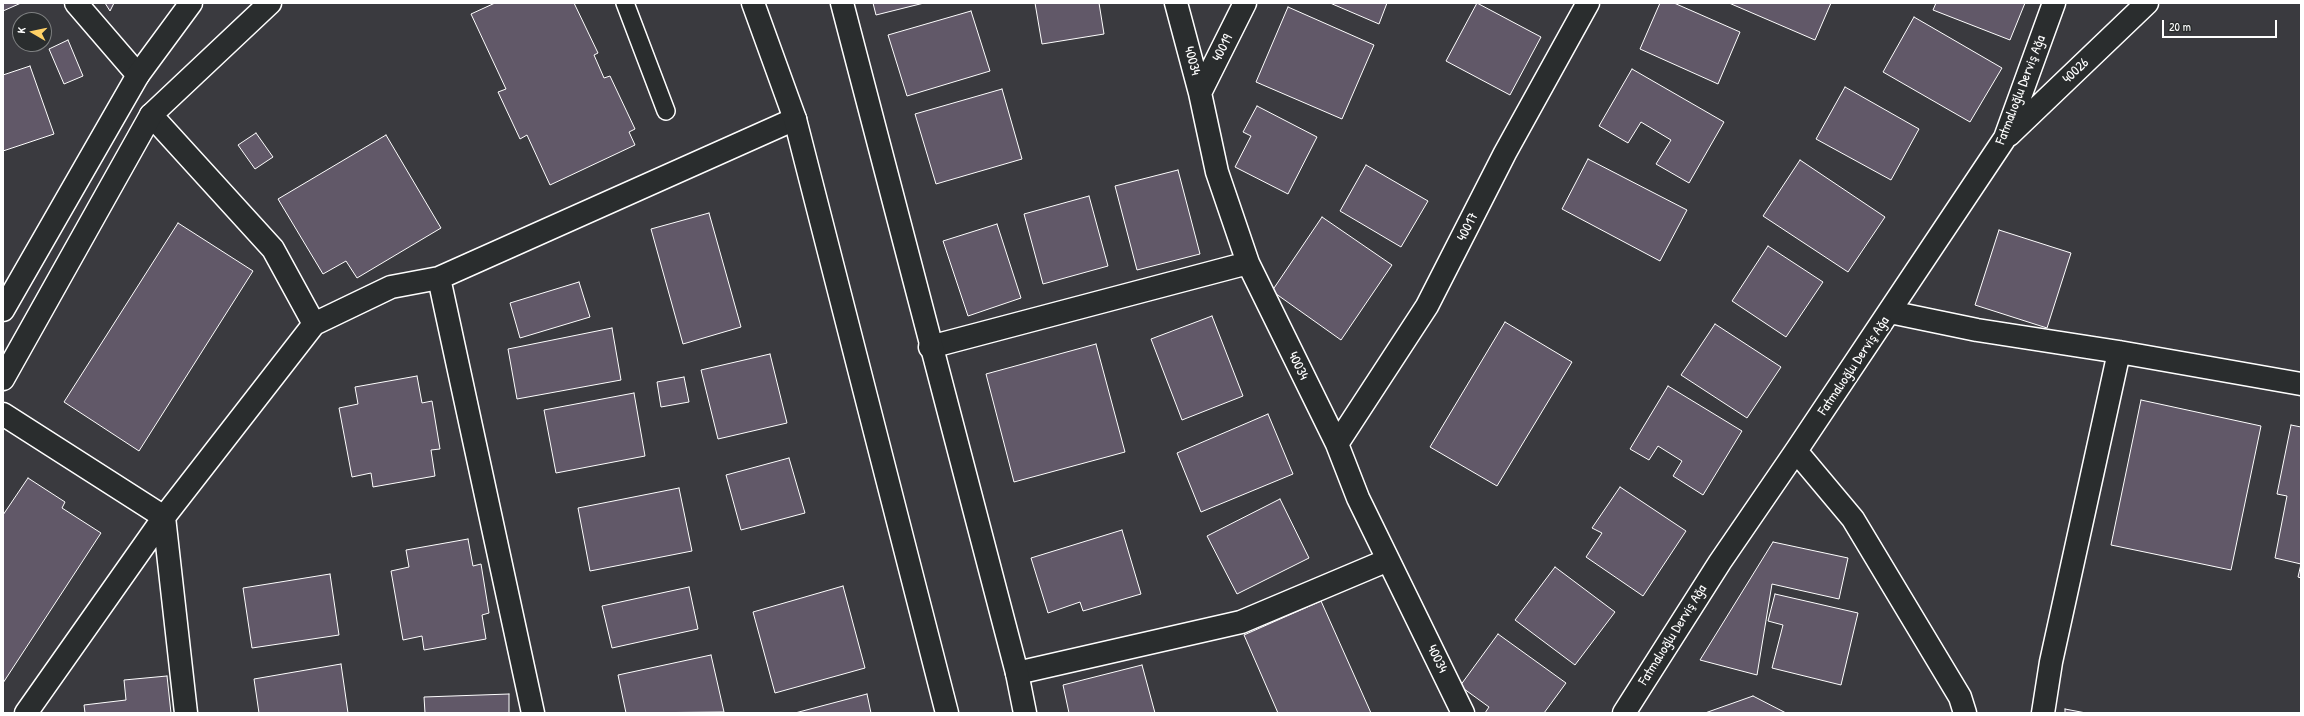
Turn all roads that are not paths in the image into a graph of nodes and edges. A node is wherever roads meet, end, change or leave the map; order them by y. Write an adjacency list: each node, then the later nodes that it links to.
1 (76, 3): 12 (street)
2 (191, 3): 12 (street)
3 (270, 3): 15 (street)
4 (625, 3): 14 (lane)
5 (753, 3): 16 (street)
6 (842, 3): 23 (street)
7 (1176, 3): 13 (street, 40034)
8 (1245, 3): 13 (street, 40019)
9 (1588, 3): 28 (street, 40017)
10 (2054, 3): 17 (street, Fatmalıoğlu Derviş Ağa)
11 (2147, 3): 17 (street, 40026)
12 (138, 75): 20 (street)
13 (1200, 93): 18 (street, 40034)
14 (666, 111)
15 (151, 116): 22 (street); 25 (street)
16 (795, 119): 19 (street); 36 (street)
17 (2005, 138): 21 (street, Fatmalıoğlu Derviş Ağa)
18 (1248, 263): 23 (street); 28 (street, 40034)
19 (439, 278): 22 (street); 35 (street)
20 (3, 310)
21 (1890, 312): 24 (street); 29 (street, Fatmalıoğlu Derviş Ağa)
22 (314, 324): 30 (street)
23 (930, 347): 32 (street)
24 (2119, 352): 26 (street); 41 (street)
25 (3, 378)
26 (2301, 384)
27 (3, 414): 30 (street)
28 (1337, 444): 31 (street, 40034)
29 (1796, 451): 39 (street, Fatmalıoğlu Derviş Ağa); 40 (street)
30 (164, 517): 33 (street); 34 (street)
31 (1388, 560): 32 (street); 38 (street, 40034)
32 (1017, 673): 37 (street)
33 (26, 713)
34 (186, 713)
35 (533, 713)
36 (947, 713)
37 (1025, 713)
38 (1463, 713)
39 (1624, 713)
40 (1965, 713)
41 (2043, 713)

